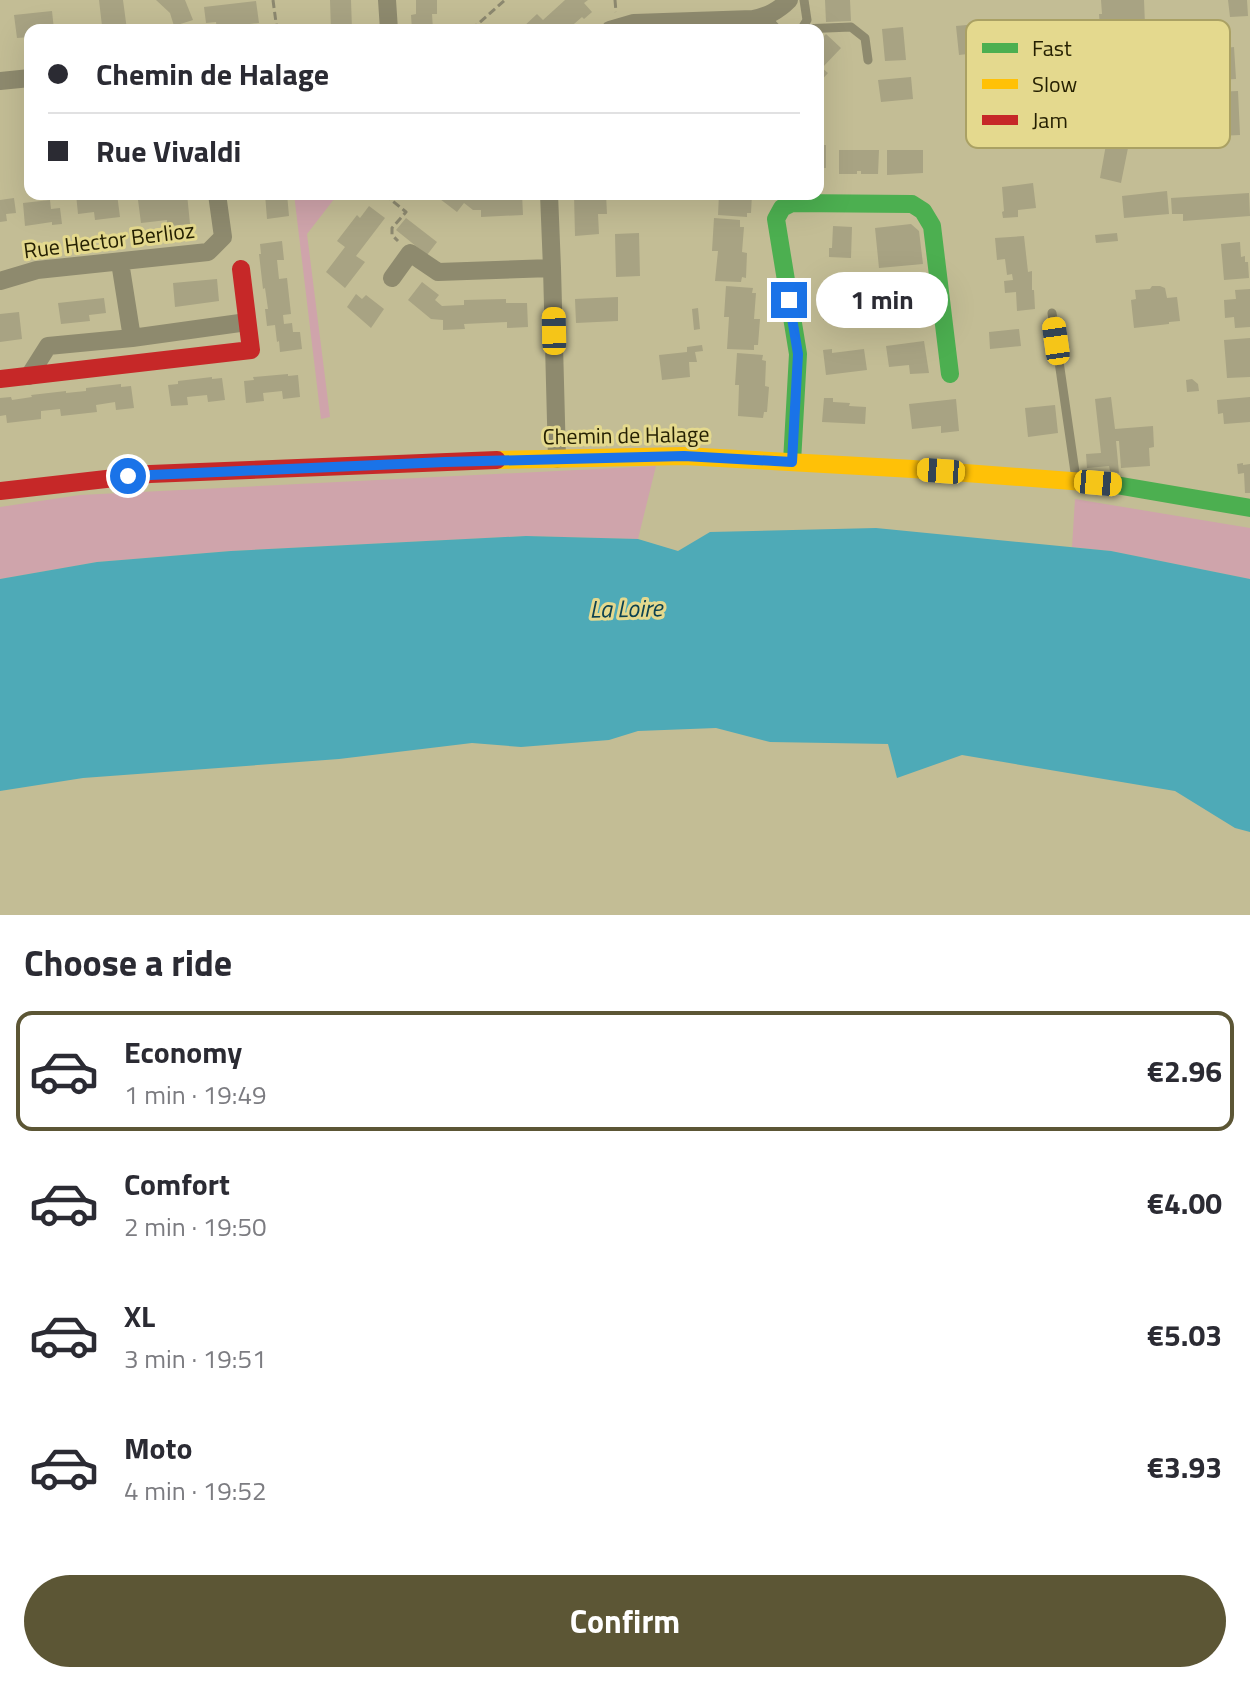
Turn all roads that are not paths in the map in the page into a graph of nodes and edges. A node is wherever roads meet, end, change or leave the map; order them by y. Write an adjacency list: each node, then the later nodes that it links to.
1 (387, 0): 5 (street)
2 (789, 0): 4 (street)
3 (804, 0): 7 (lane)
4 (772, 23): 6 (street)
5 (389, 24)
6 (631, 24)
7 (805, 24)
8 (824, 29): 9 (lane)
9 (868, 60)
10 (24, 79): 11 (street)
11 (0, 81)
12 (218, 200): 14 (street, Rue Hector Berlioz)
13 (549, 200): 15 (street)
14 (120, 262): 18 (street, Rue Hector Berlioz); 21 (street)
15 (552, 268): 17 (street); 25 (street)
16 (241, 269): 20 (main road)
17 (392, 278)
18 (0, 281)
19 (1052, 313): 27 (lane)
20 (247, 322): 21 (street); 23 (main road)
21 (132, 338): 23 (street)
22 (950, 374): 26 (main road)
23 (29, 376): 24 (main road)
24 (0, 379)
25 (557, 459): 26 (main road, Chemin de Halage); 28 (main road, Chemin de Halage)
26 (792, 462): 27 (main road, Chemin de Halage)
27 (1077, 481): 29 (main road, Chemin de Halage)
28 (0, 491)
29 (1250, 508)

